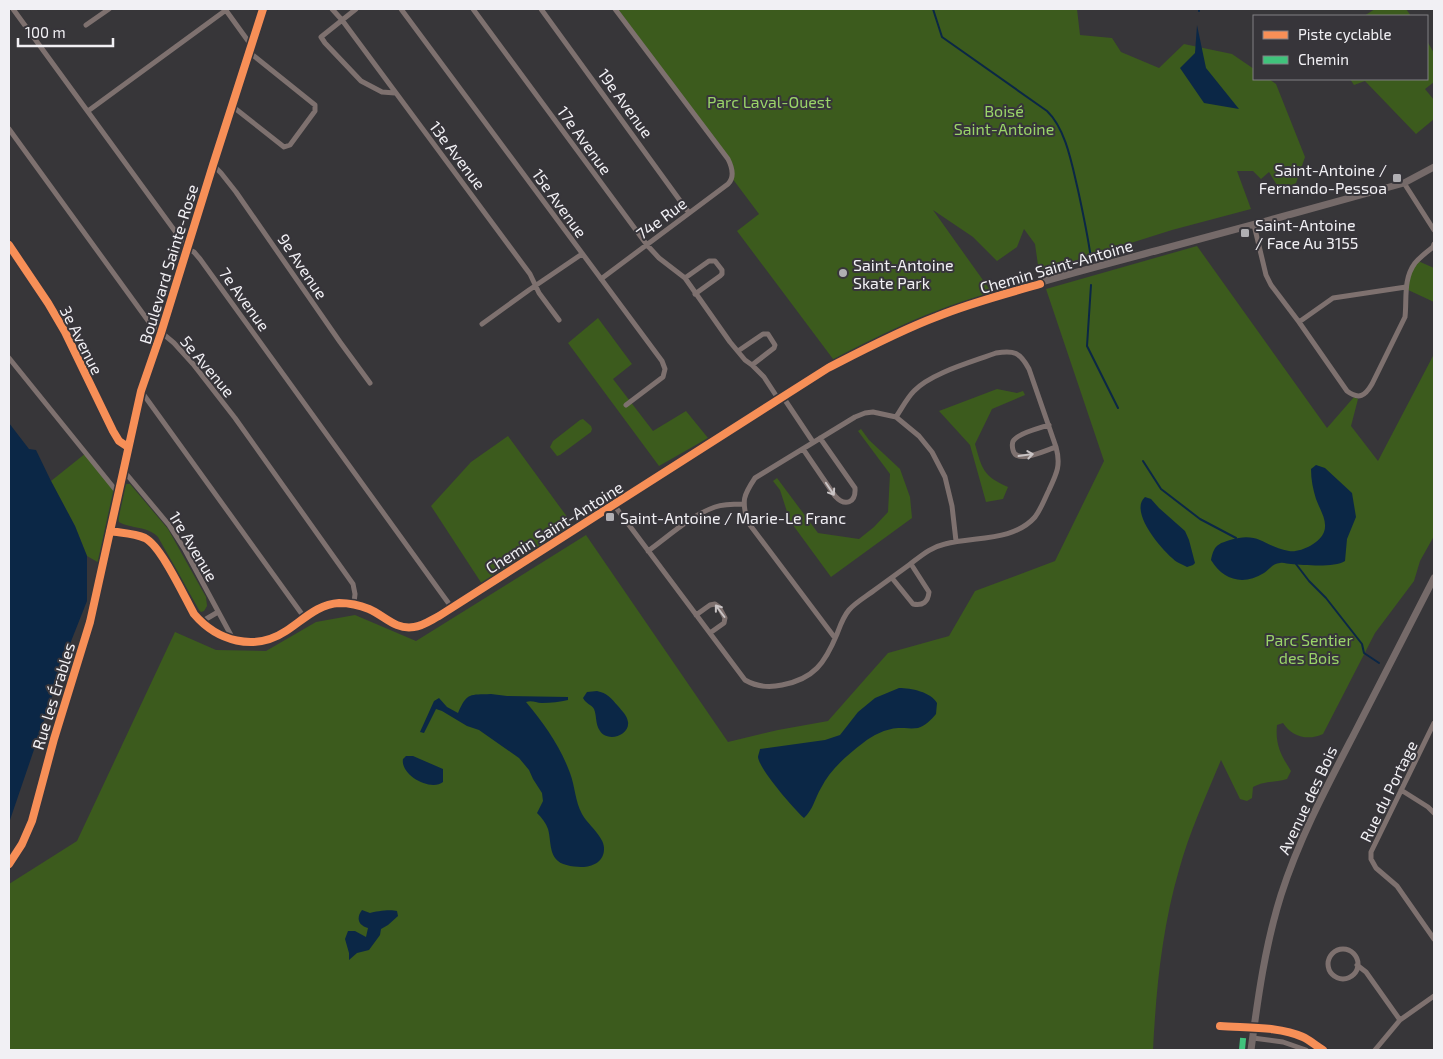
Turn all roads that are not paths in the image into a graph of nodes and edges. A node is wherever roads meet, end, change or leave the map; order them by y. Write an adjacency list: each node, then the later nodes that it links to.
1 (13, 9): 16 (street, 7e Avenue)
2 (109, 9): 12 (street)
3 (225, 9): 13 (street); 16 (street)
4 (264, 9): 13 (street, Boulevard Sainte-Rose)
5 (332, 9): 11 (street, 13e Avenue)
6 (356, 9): 11 (street)
7 (402, 9): 28 (street, 15e Avenue)
8 (473, 9): 26 (street, 17e Avenue)
9 (541, 9): 21 (street, 19e Avenue)
10 (615, 9): 21 (street, 74e Rue)
11 (342, 20): 14 (street, 13e Avenue); 14 (street)
12 (86, 25)
13 (250, 48): 15 (street, Boulevard Sainte-Rose); 15 (street)
14 (395, 93): 31 (street, 13e Avenue)
15 (232, 106): 18 (street, Boulevard Sainte-Rose)
16 (88, 112): 27 (street, 7e Avenue)
17 (9, 129): 37 (street, 5e Avenue)
18 (213, 165): 27 (street, Boulevard Sainte-Rose); 41 (street, 9e Avenue)
19 (1434, 167): 20 (street, Chemin Saint-Antoine)
20 (1404, 183): 22 (street, Chemin Saint-Antoine); 23 (street)
21 (689, 213): 26 (street, 74e Rue)
22 (1254, 225): 35 (street); 43 (street, Chemin Saint-Antoine)
23 (1434, 230)
24 (1434, 244): 32 (street)
25 (9, 245): 49 (street, 3e Avenue)
26 (647, 245): 29 (street, 17e Avenue); 30 (street, 74e Rue)
27 (188, 249): 37 (street, Boulevard Sainte-Rose); 63 (street, 7e Avenue)
28 (582, 254): 30 (street, 15e Avenue); 31 (street)
29 (685, 278): 33 (street, 17e Avenue); 33 (street)
30 (601, 279): 44 (street, 15e Avenue)
31 (536, 285): 34 (street, 13e Avenue); 36 (street)
32 (1406, 287): 35 (street); 35 (street)
33 (695, 294): 38 (street, 17e Avenue)
34 (559, 320)
35 (1299, 322)
36 (482, 324)
37 (161, 333): 42 (street, Boulevard Sainte-Rose); 62 (street, 5e Avenue)
38 (738, 351): 40 (street, 17e Avenue); 40 (street)
39 (9, 358): 53 (street)
40 (752, 365): 43 (street, 17e Avenue)
41 (370, 383)
42 (142, 391): 49 (street, Boulevard Sainte-Rose); 66 (street)
43 (781, 398): 48 (street, 17e Avenue); 55 (street, Chemin Saint-Antoine)
44 (626, 405)
45 (896, 417): 46 (street); 47 (street); 57 (street)
46 (1048, 425): 50 (street); 50 (street, one-way to 50)
47 (820, 438): 48 (street); 51 (street, one-way to 47)
48 (813, 442): 51 (street)
49 (128, 447): 52 (street, Boulevard Sainte-Rose)
50 (1056, 447): 57 (street)
51 (803, 449): 54 (street)
52 (123, 470): 53 (street, Boulevard Sainte-Rose); 64 (street, 1re Avenue)
53 (118, 493): 56 (street, Boulevard Sainte-Rose)
54 (743, 504): 58 (street); 69 (street)
55 (614, 505): 58 (street); 63 (street, Chemin Saint-Antoine)
56 (110, 532): 67 (street, Chemin Saint-Antoine); 74 (street, Rue les Érables)
57 (956, 542): 59 (street)
58 (648, 551): 65 (street)
59 (910, 564): 60 (street); 60 (street)
60 (892, 578): 69 (street)
61 (1434, 578): 79 (street, Avenue des Bois)
62 (354, 603): 63 (street, Chemin Saint-Antoine); 66 (street, Chemin Saint-Antoine)
63 (452, 608)
64 (218, 612): 67 (street); 70 (street, 1re Avenue)
65 (696, 615): 68 (street); 68 (street, one-way to 65)
66 (304, 618): 70 (street, Chemin Saint-Antoine)
67 (201, 622): 70 (street, Chemin Saint-Antoine)
68 (710, 633): 69 (street)
69 (835, 638)
70 (233, 640)
71 (1434, 724): 72 (street, Rue du Portage)
72 (1401, 790): 73 (street); 75 (street, Rue du Portage)
73 (1434, 813)
74 (9, 864)
75 (1434, 938)
76 (1357, 965): 76 (street); 78 (street)
77 (1434, 996): 78 (street)
78 (1400, 1020): 82 (street)
79 (1253, 1038): 80 (street, Avenue des Bois); 81 (street)
80 (1251, 1050)
81 (1306, 1050)
82 (1375, 1050)

